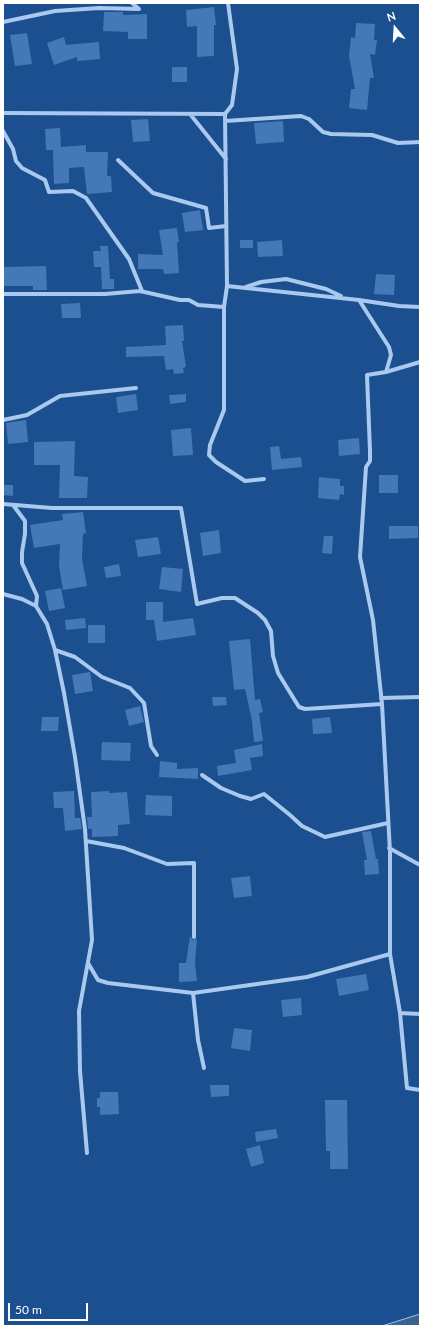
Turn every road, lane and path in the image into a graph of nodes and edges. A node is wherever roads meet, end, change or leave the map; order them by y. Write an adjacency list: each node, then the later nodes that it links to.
1 (132, 3): 3 (street)
2 (228, 3): 6 (street)
3 (3, 22)
4 (3, 113): 5 (street)
5 (190, 114): 6 (street); 10 (street)
6 (225, 114): 7 (street)
7 (226, 121): 9 (street); 10 (street)
8 (3, 131): 15 (street)
9 (420, 142)
10 (226, 159): 12 (street)
11 (118, 160): 12 (street)
12 (226, 226): 13 (street)
13 (227, 286): 14 (street); 19 (street)
14 (243, 288): 17 (street); 17 (street)
15 (142, 292): 16 (street); 19 (street)
16 (3, 294)
17 (344, 298): 18 (street)
18 (359, 300): 20 (street); 22 (street)
19 (224, 307): 25 (street)
20 (420, 307)
21 (420, 362): 22 (street)
22 (386, 372): 32 (street)
23 (136, 388): 24 (street)
24 (3, 420)
25 (264, 479)
26 (3, 504): 27 (street)
27 (14, 505): 29 (street); 33 (street)
28 (3, 594): 29 (street)
29 (36, 606): 30 (street)
30 (55, 650): 34 (street); 37 (street)
31 (420, 697): 32 (street)
32 (381, 698): 33 (street)
33 (382, 704): 36 (street)
34 (157, 756)
35 (202, 775): 36 (street)
36 (388, 823): 38 (street)
37 (86, 841): 40 (street); 42 (street)
38 (390, 848): 39 (street); 41 (street)
39 (420, 865)
40 (194, 937)
41 (390, 954): 43 (street); 44 (street)
42 (88, 962): 43 (street); 48 (street)
43 (194, 993): 46 (street)
44 (400, 1013): 45 (street); 47 (street)
45 (420, 1014)
46 (204, 1068)
47 (420, 1090)
48 (87, 1153)

